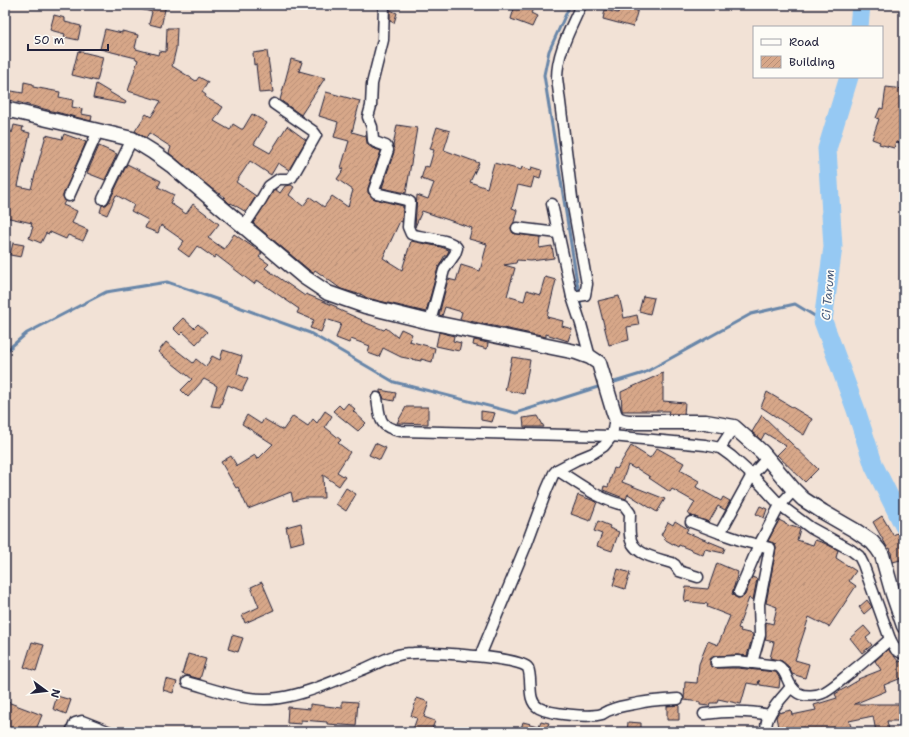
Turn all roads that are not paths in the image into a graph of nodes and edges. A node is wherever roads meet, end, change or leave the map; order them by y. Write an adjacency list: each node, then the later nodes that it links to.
1 (384, 5): 14 (street)
2 (581, 5): 13 (street)
3 (274, 104): 10 (street)
4 (5, 109): 5 (main road)
5 (98, 131): 6 (main road); 7 (street)
6 (132, 139): 8 (street); 10 (main road)
7 (69, 196)
8 (103, 199)
9 (552, 204): 12 (street)
10 (244, 226): 14 (main road)
11 (517, 228): 12 (street)
12 (558, 233): 13 (street)
13 (578, 296): 15 (street)
14 (430, 322): 15 (main road)
15 (595, 360): 17 (main road)
16 (377, 398): 19 (street)
17 (614, 415): 18 (main road); 19 (street)
18 (733, 429): 20 (street); 21 (main road)
19 (612, 436): 20 (street); 22 (street)
20 (722, 446): 23 (street)
21 (766, 459): 23 (street); 24 (main road)
22 (557, 470): 31 (street); 36 (street)
23 (754, 473): 25 (street); 28 (street)
24 (793, 491): 25 (street); 26 (main road)
25 (781, 503): 29 (street); 30 (street)
26 (834, 520): 29 (street); 33 (main road)
27 (691, 522): 28 (street)
28 (720, 533): 30 (street)
29 (827, 534): 34 (street)
30 (759, 545): 32 (street); 38 (street)
31 (698, 577)
32 (739, 592)
33 (904, 626)
34 (890, 639): 35 (street); 40 (street)
35 (903, 652)
36 (480, 656): 39 (street); 41 (street)
37 (716, 662): 38 (street)
38 (752, 663): 40 (street)
39 (187, 682)
40 (791, 687): 43 (street)
41 (678, 699)
42 (704, 714): 43 (street)
43 (769, 715): 46 (street)
44 (71, 732): 45 (street)
45 (110, 732)
46 (767, 732)

